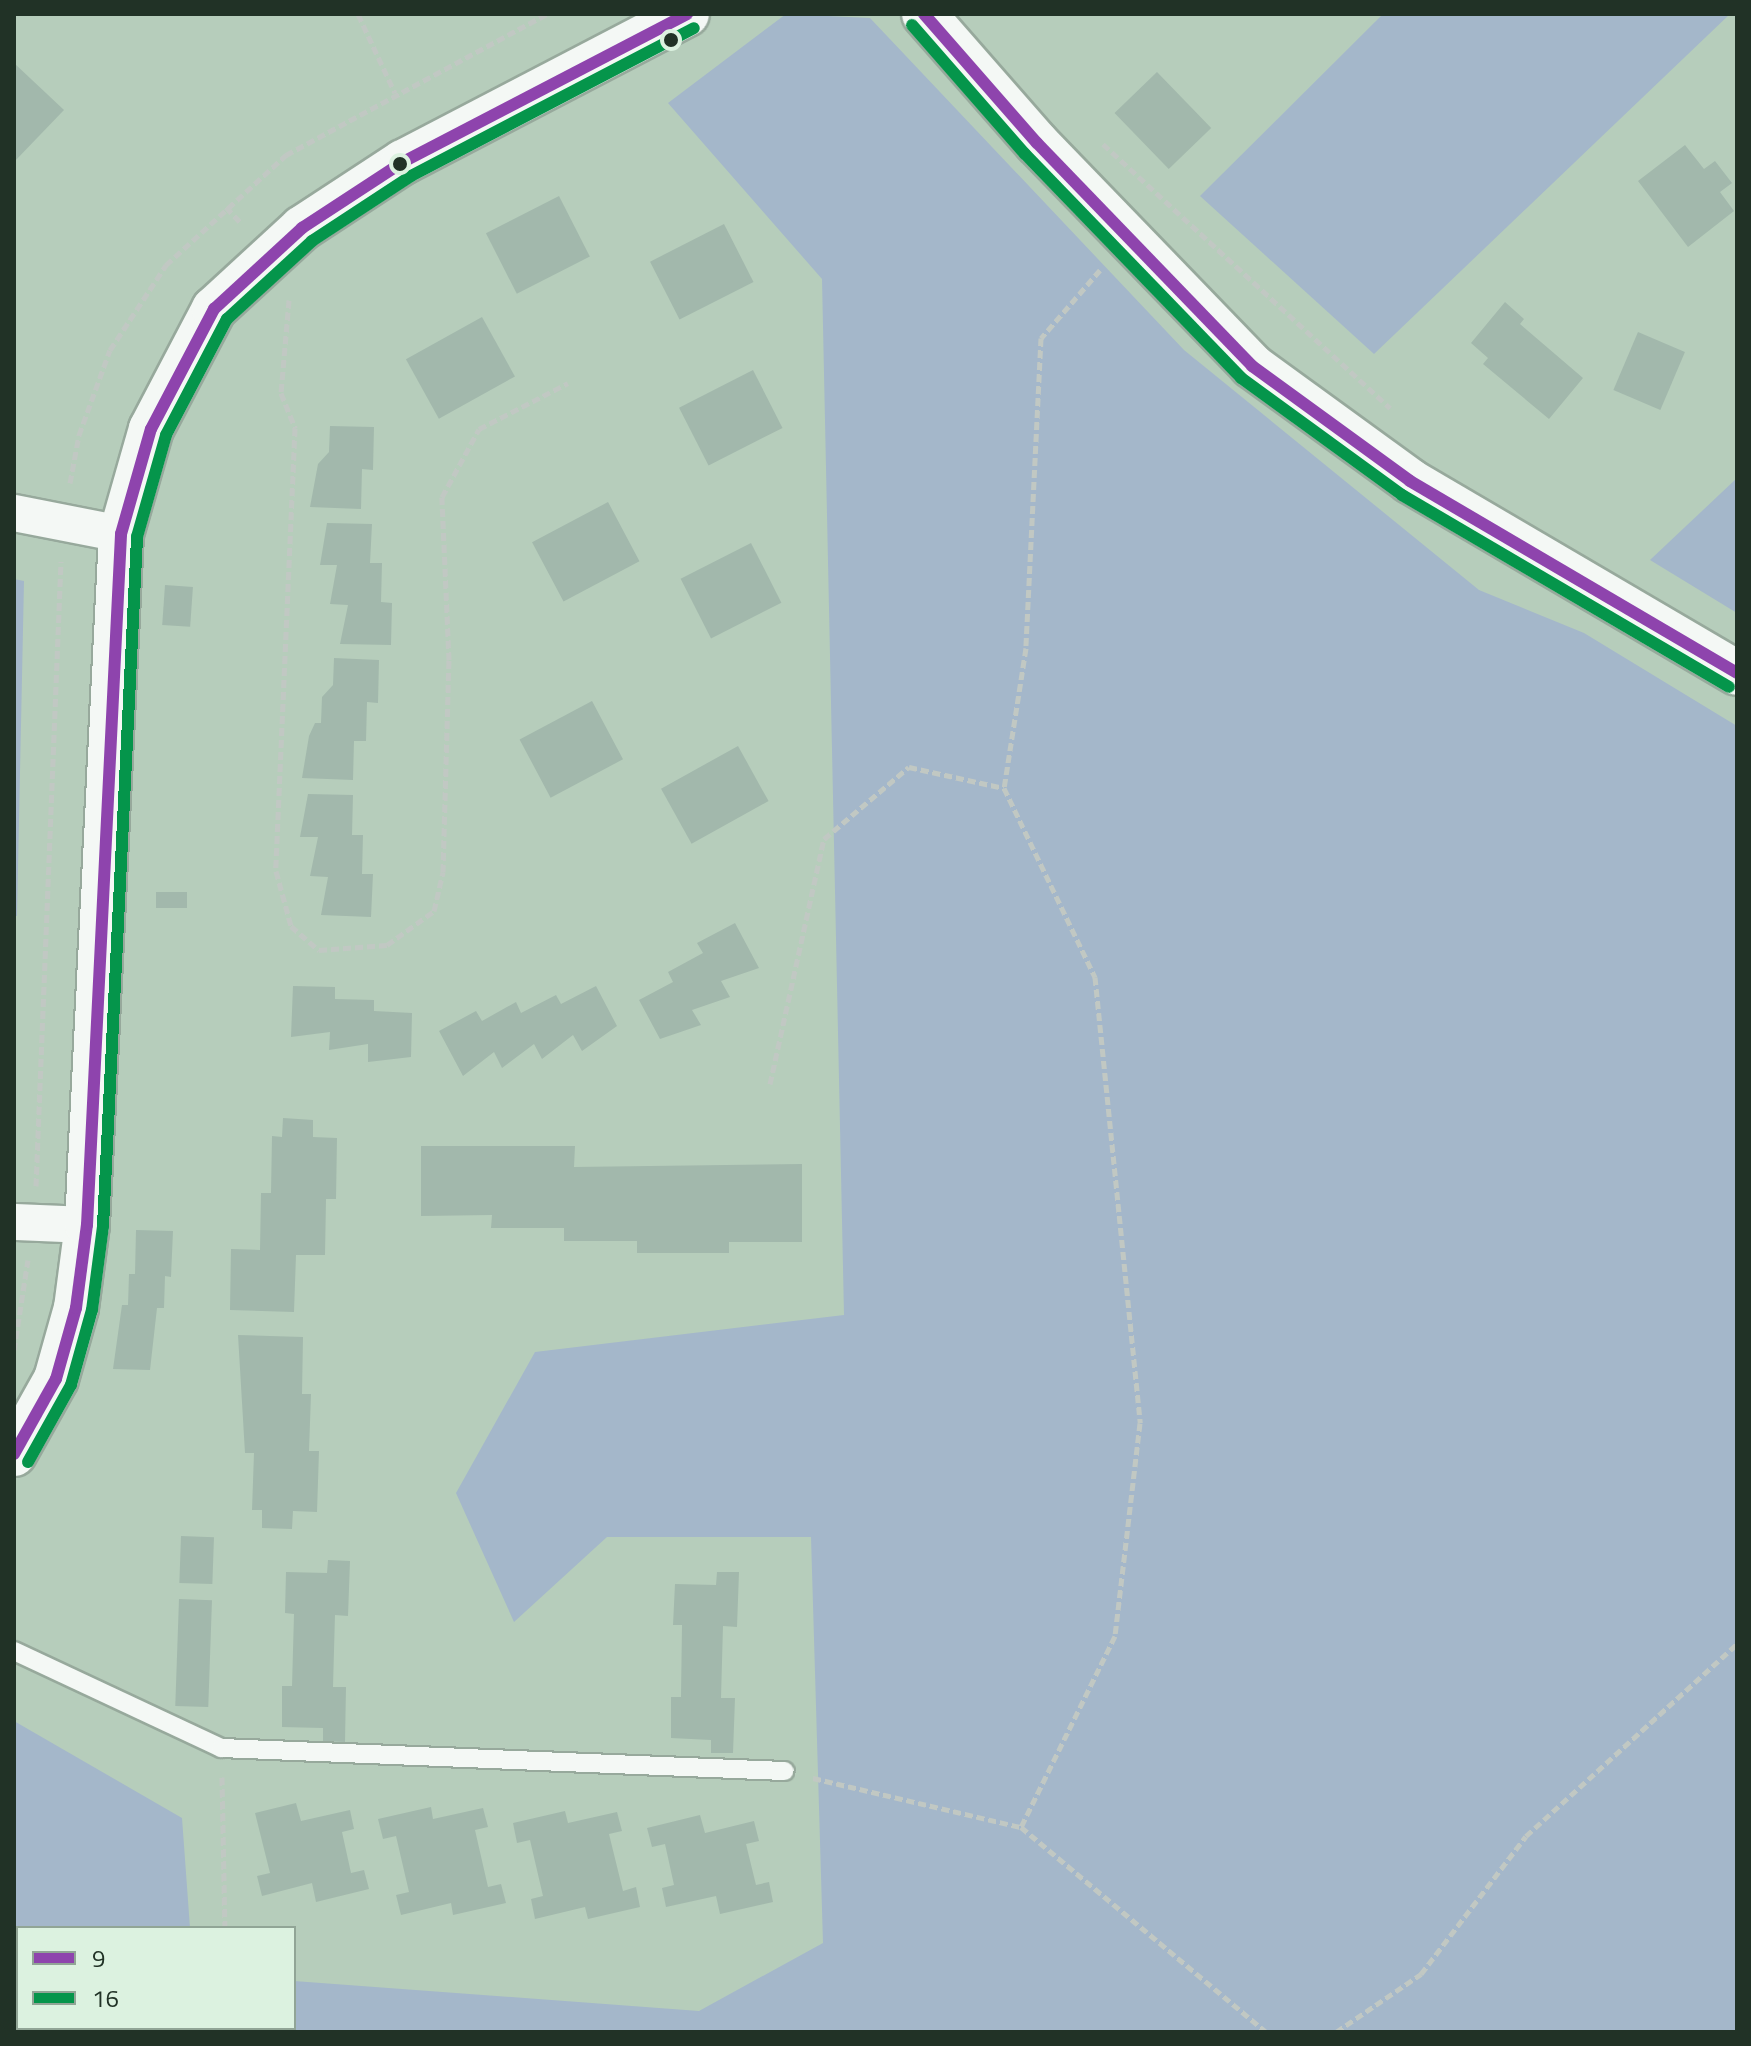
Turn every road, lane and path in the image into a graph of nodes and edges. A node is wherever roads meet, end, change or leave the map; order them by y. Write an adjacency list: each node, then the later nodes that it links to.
1 (358, 14): 4 (path)
2 (687, 14): 8 (street)
3 (924, 14): 7 (street)
4 (395, 93)
5 (1091, 133): 10 (path)
6 (226, 207): 8 (path)
7 (1126, 239): 13 (street); 14 (path)
8 (271, 257): 9 (path); 12 (street)
9 (568, 383)
10 (1396, 414)
11 (14, 513): 12 (street)
12 (121, 534): 17 (street)
13 (1737, 673)
14 (1004, 788): 15 (path); 23 (path)
15 (770, 1084)
16 (14, 1222): 17 (street)
17 (87, 1225): 18 (street)
18 (14, 1454)
19 (1737, 1644): 26 (path)
20 (14, 1651): 21 (lane)
21 (221, 1748): 22 (lane); 24 (path)
22 (785, 1771): 23 (path)
23 (1021, 1827): 25 (path)
24 (225, 1926)
25 (1266, 2032)
26 (1336, 2032)

